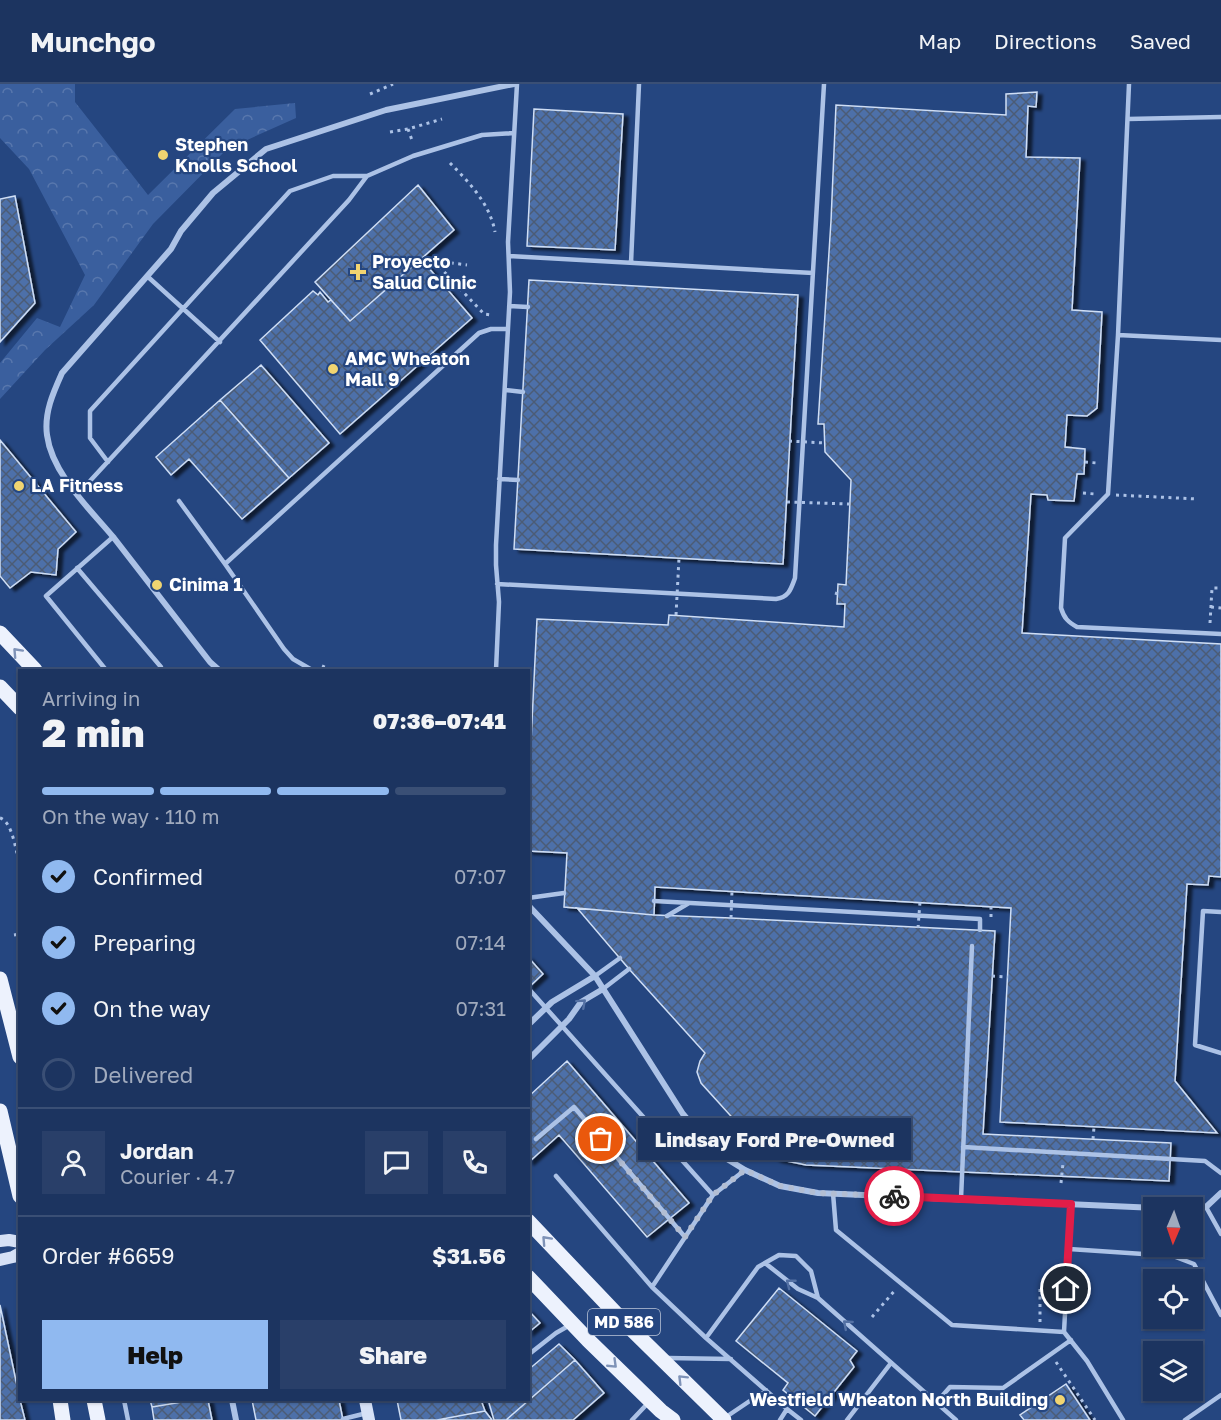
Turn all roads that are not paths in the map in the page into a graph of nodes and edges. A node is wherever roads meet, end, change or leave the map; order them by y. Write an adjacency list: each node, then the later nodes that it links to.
1 (515, 84): 7 (lane); 12 (street)
2 (639, 84): 10 (lane)
3 (824, 84): 11 (lane)
4 (1129, 84): 6 (lane)
5 (1221, 117): 6 (lane)
6 (1128, 119): 17 (lane)
7 (514, 133): 8 (lane); 9 (lane)
8 (367, 176): 15 (lane); 19 (lane)
9 (509, 256): 10 (lane); 13 (lane)
10 (631, 263): 11 (lane)
11 (813, 273): 30 (lane)
12 (147, 276): 15 (lane); 25 (street)
13 (509, 306): 14 (lane); 16 (lane)
14 (528, 307)
15 (183, 309): 19 (lane); 22 (lane)
16 (508, 329): 20 (lane); 28 (lane)
17 (1118, 335): 18 (lane); 32 (lane)
18 (1221, 340)
19 (220, 342): 22 (lane)
20 (505, 390): 21 (lane); 23 (lane)
21 (523, 392)
22 (108, 462): 25 (lane)
23 (499, 479): 24 (lane); 30 (lane)
24 (518, 480)
25 (78, 495): 27 (street)
26 (179, 501): 28 (lane)
27 (113, 537): 29 (lane); 36 (street)
28 (225, 564): 37 (lane)
29 (77, 568): 34 (lane); 35 (lane)
30 (497, 584): 38 (lane)
31 (0, 633): 33 (main road, one-way to 31)
32 (1221, 634)
33 (34, 669)
34 (105, 669)
35 (161, 669)
36 (218, 669)
37 (310, 669)
38 (496, 669)
39 (1, 688): 40 (main road)
40 (18, 706)
41 (564, 893): 42 (lane)
42 (530, 898)
43 (654, 901): 44 (lane)
44 (689, 903): 47 (lane); 48 (lane)
45 (530, 907): 52 (street)
46 (1221, 912): 58 (lane)
47 (667, 916)
48 (980, 930)
49 (972, 946): 62 (lane)
50 (620, 958): 52 (lane)
51 (630, 969): 54 (lane)
52 (595, 976): 54 (street); 56 (street)
53 (0, 979): 57 (main road)
54 (603, 989): 59 (street, one-way to 54); 63 (street)
55 (530, 990): 69 (lane, bridge)
56 (530, 1023)
57 (18, 1049)
58 (1221, 1053)
59 (530, 1058)
60 (0, 1111): 66 (main road)
61 (536, 1139): 77 (lane)
62 (963, 1147): 64 (lane); 70 (lane)
63 (745, 1170): 67 (street); 69 (lane)
64 (1221, 1173)
65 (556, 1176): 85 (lane)
66 (18, 1188)
67 (833, 1193): 70 (street); 89 (lane)
68 (1221, 1193): 74 (street)
69 (713, 1195): 77 (lane)
70 (961, 1199): 71 (street)
71 (1071, 1204): 72 (street); 80 (lane)
72 (1143, 1207)
73 (1203, 1207): 74 (street)
74 (1206, 1207): 76 (lane)
75 (530, 1223): 93 (main road, MD 586, one-way to 75)
76 (1221, 1234)
77 (685, 1237): 85 (lane)
78 (0, 1241): 79 (street)
79 (18, 1242)
80 (1069, 1249): 87 (lane); 89 (lane)
81 (18, 1254): 82 (street)
82 (0, 1260)
83 (765, 1263): 86 (lane, one-way to 83); 86 (lane); 90 (lane)
84 (530, 1279): 88 (main road, MD 586)
85 (652, 1287): 90 (lane)
86 (818, 1298): 95 (lane, one-way to 86)
87 (1221, 1315)
88 (572, 1323): 92 (lane); 98 (main road, MD 586, one-way to 98)
89 (1064, 1332): 91 (lane)
90 (706, 1338): 94 (lane)
91 (1071, 1340): 104 (lane); 119 (lane)
92 (530, 1354)
93 (661, 1358): 94 (lane); 114 (main road, MD 586, one-way to 93)
94 (731, 1359): 96 (lane)
95 (891, 1363): 104 (lane); 117 (lane)
96 (766, 1390): 105 (lane); 114 (lane)
97 (1221, 1395): 120 (lane)
98 (651, 1400): 112 (lane); 113 (main road, MD 586)
99 (60, 1401): 108 (main road)
100 (94, 1401): 109 (main road)
101 (124, 1401): 110 (lane)
102 (232, 1401): 111 (street)
103 (364, 1401): 106 (street)
104 (936, 1402): 118 (lane)
105 (787, 1410): 115 (lane); 116 (lane)
106 (368, 1417): 107 (lane)
107 (343, 1419)
108 (63, 1420)
109 (98, 1420)
110 (128, 1420)
111 (236, 1420)
112 (632, 1420)
113 (673, 1420)
114 (723, 1420)
115 (780, 1420)
116 (801, 1420)
117 (847, 1420)
118 (956, 1420)
119 (1123, 1420)
120 (1185, 1420)

